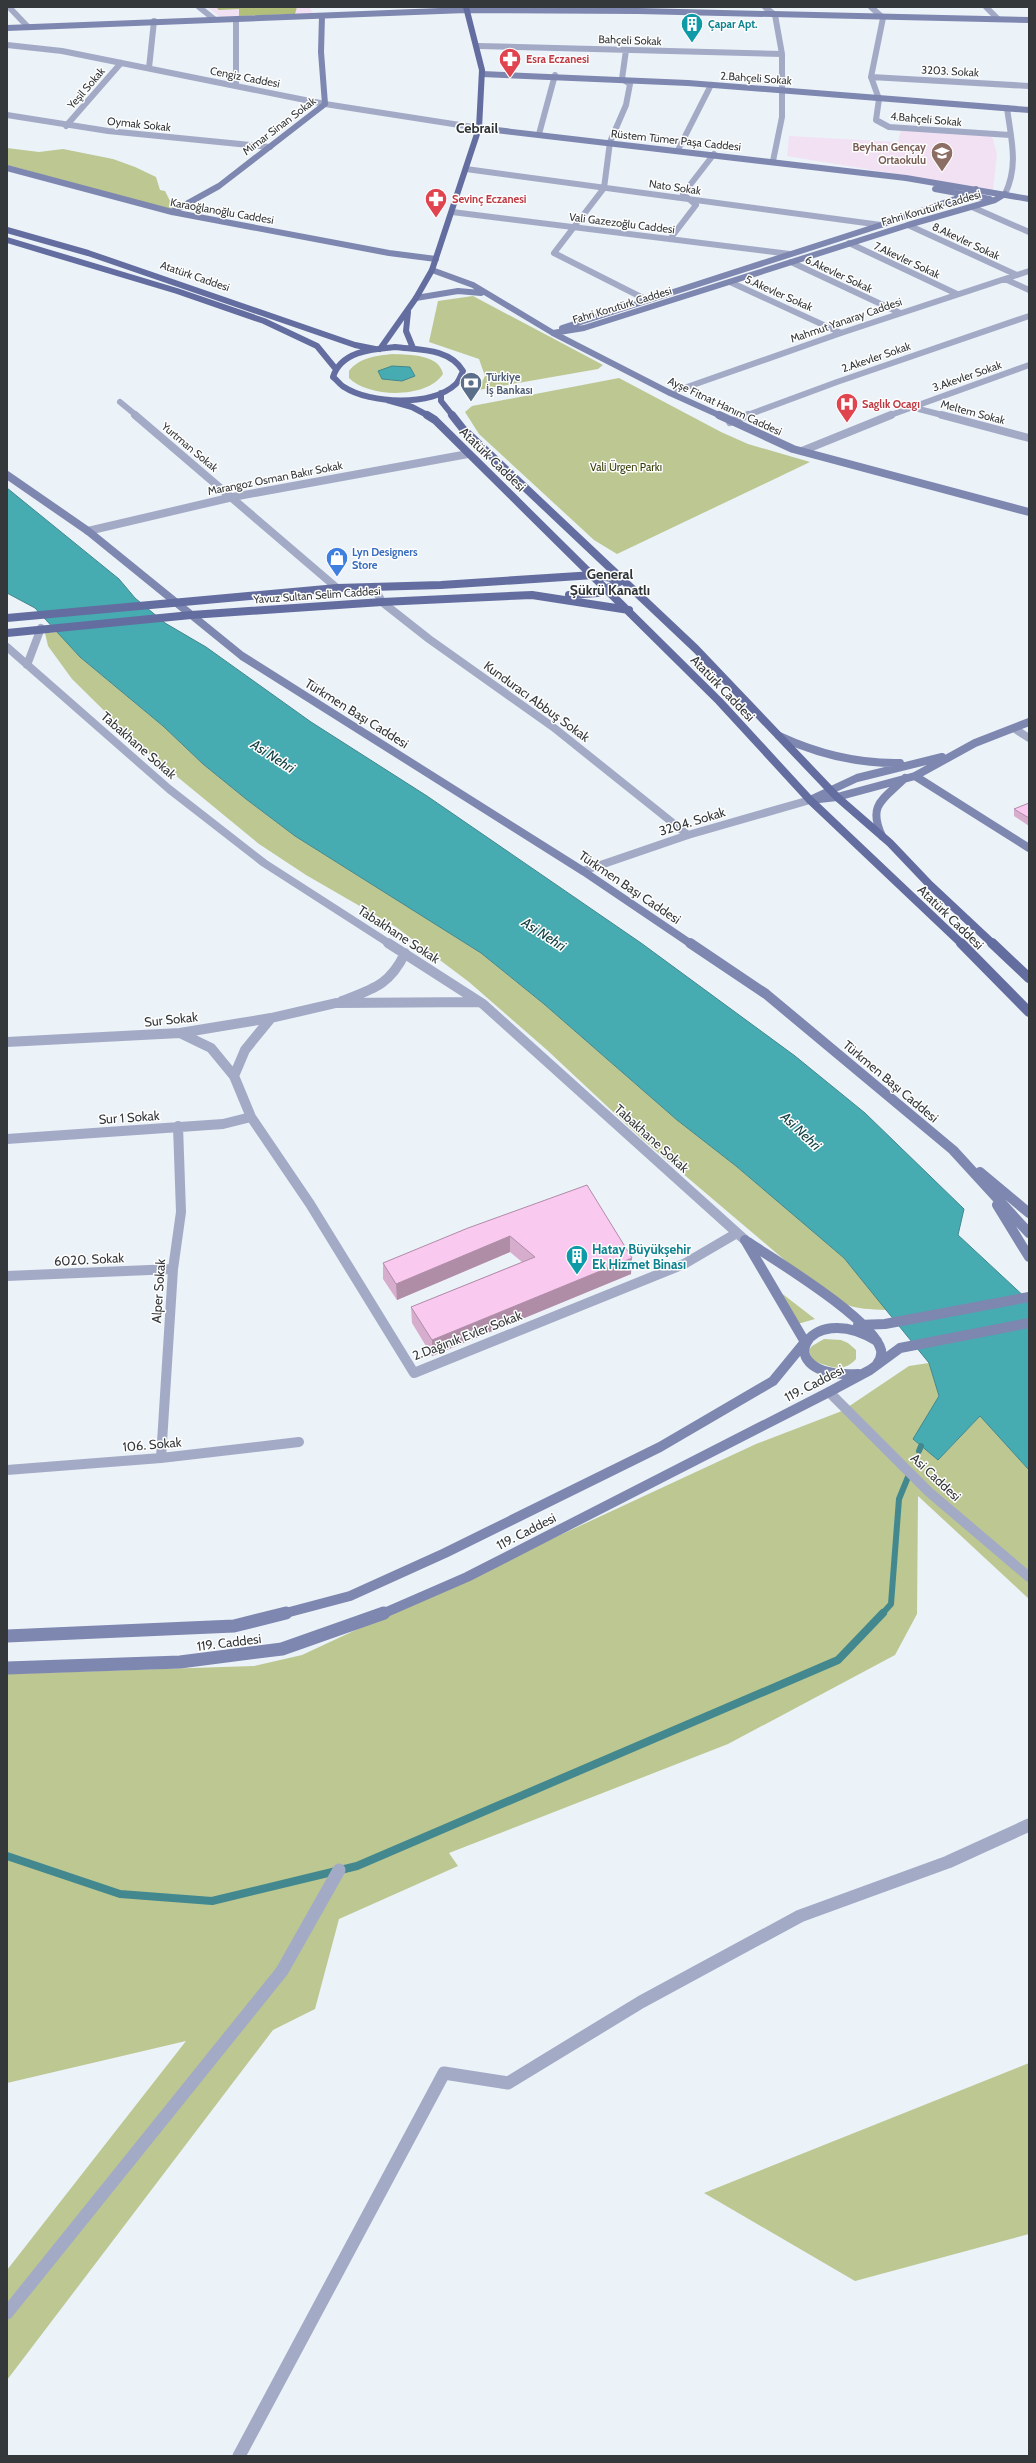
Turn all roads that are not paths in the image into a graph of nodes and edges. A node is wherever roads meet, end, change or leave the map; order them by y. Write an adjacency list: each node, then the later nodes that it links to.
1 (9, 7): 19 (street)
2 (200, 7): 14 (street)
3 (633, 7): 9 (street)
4 (697, 7): 10 (street)
5 (765, 7): 11 (street)
6 (871, 7): 13 (street)
7 (986, 7): 16 (street)
8 (466, 9): 9 (street); 12 (street); 22 (main road)
9 (638, 11): 10 (street)
10 (704, 13): 11 (street)
11 (775, 15): 13 (street); 24 (street)
12 (322, 16): 15 (street); 36 (street, Mimar Sinan Sokak)
13 (883, 18): 16 (street); 29 (street)
14 (214, 19): 15 (street); 18 (street)
15 (236, 19): 31 (street)
16 (998, 20): 17 (street)
17 (1029, 20)
18 (154, 21): 19 (street); 26 (street)
19 (28, 26): 20 (street)
20 (7, 28)
21 (7, 45): 25 (street, Cengiz Caddesi)
22 (478, 46): 23 (street, Bahçeli Sokak); 27 (main road)
23 (626, 50): 24 (street, Bahçeli Sokak); 30 (street)
24 (782, 54): 34 (street)
25 (122, 63): 26 (street, Cengiz Caddesi); 40 (street, Yeşil Sokak)
26 (149, 68): 31 (street, Cengiz Caddesi)
27 (482, 74): 28 (street, 2.Bahçeli Sokak); 41 (main road)
28 (555, 75): 30 (street, 2.Bahçeli Sokak); 42 (street)
29 (870, 77): 33 (street, 3203. Sokak); 35 (street, 4.Bahçeli Sokak)
30 (622, 79): 32 (street, 2.Bahçeli Sokak); 44 (street)
31 (236, 85): 36 (street, Cengiz Caddesi)
32 (711, 85): 34 (street, 2.Bahçeli Sokak); 46 (street)
33 (1029, 86)
34 (781, 90): 35 (street, 2.Bahçeli Sokak); 48 (street)
35 (879, 99): 37 (street, 2.Bahçeli Sokak); 43 (street, 4.Bahçeli Sokak)
36 (325, 104): 41 (street, Cengiz Caddesi); 45 (street, Mimar Sinan Sokak)
37 (1007, 108): 38 (street, 2.Bahçeli Sokak); 43 (street)
38 (1029, 110)
39 (7, 115): 40 (street, Oymak Sokak)
40 (66, 126): 45 (street, Oymak Sokak)
41 (479, 128): 42 (street, Rüstem Tümer Paşa Caddesi); 50 (main road)
42 (539, 134): 44 (street, Rüstem Tümer Paşa Caddesi)
43 (1010, 135): 54 (street)
44 (610, 142): 46 (street, Rüstem Tümer Paşa Caddesi); 52 (street)
45 (270, 147): 61 (street, Mimar Sinan Sokak)
46 (678, 150): 47 (street, Rüstem Tümer Paşa Caddesi)
47 (714, 154): 48 (street, Rüstem Tümer Paşa Caddesi); 56 (street)
48 (773, 161): 51 (street, Rüstem Tümer Paşa Caddesi)
49 (7, 168): 61 (street, Karaoğlanoğlu Caddesi)
50 (466, 169): 52 (street, Nato Sokak); 62 (main road)
51 (871, 175): 53 (street, Rüstem Tümer Paşa Caddesi); 55 (street, Rüstem Tümer Paşa Caddesi)
52 (604, 188): 56 (street, Nato Sokak); 65 (street)
53 (977, 189): 54 (street, Rüstem Tümer Paşa Caddesi); 55 (street, Fahri Korutürk Caddesi)
54 (1005, 194): 57 (street, Rüstem Tümer Paşa Caddesi); 58 (street)
55 (963, 195): 58 (street, Rüstem Tümer Paşa Caddesi); 64 (street, Fahri Korutürk Caddesi)
56 (689, 199): 64 (street, Nato Sokak); 68 (street)
57 (1029, 199)
58 (995, 200): 59 (street, Rüstem Tümer Paşa Caddesi); 60 (street, Fahri Korutürk Caddesi)
59 (1029, 204)
60 (972, 207): 63 (street, Fahri Korutürk Caddesi); 67 (street)
61 (172, 212): 72 (street, Karaoğlanoğlu Caddesi)
62 (452, 212): 65 (street, Vali Gazezoğlu Caddesi); 72 (main road)
63 (908, 224): 70 (street, Fahri Korutürk Caddesi); 76 (street, 8.Akevler Sokak)
64 (881, 225): 71 (street, Fahri Korutürk Caddesi)
65 (572, 228): 68 (street, Vali Gazezoğlu Caddesi); 83 (street)
66 (7, 230): 90 (main road, Atatürk Caddesi)
67 (1029, 232)
68 (670, 239): 71 (street, Vali Gazezoğlu Caddesi)
69 (7, 240): 91 (main road, Atatürk Caddesi)
70 (849, 244): 73 (street, Fahri Korutürk Caddesi); 81 (street, 7.Akevler Sokak)
71 (790, 254): 83 (street, Fahri Korutürk Caddesi)
72 (436, 259): 74 (main road)
73 (791, 262): 78 (street, Fahri Korutürk Caddesi); 85 (street, 6.Akevler Sokak)
74 (432, 270): 80 (street, Ayşe Fitnat Hanım Caddesi); 82 (main road)
75 (1029, 271): 76 (street, Mahmut Yanaray Caddesi)
76 (1017, 275): 77 (street, Mahmut Yanaray Caddesi)
77 (1005, 279): 79 (street); 81 (street, Mahmut Yanaray Caddesi)
78 (730, 282): 87 (street, Fahri Korutürk Caddesi); 88 (street, 5.Akevler Sokak)
79 (1029, 290)
80 (485, 293): 82 (street); 87 (street, Ayşe Fitnat Hanım Caddesi)
81 (957, 294): 85 (street, Mahmut Yanaray Caddesi)
82 (416, 298): 84 (main road)
83 (647, 300): 87 (street, Fahri Korutürk Caddesi)
84 (408, 310): 89 (main road); 90 (main road)
85 (900, 313): 88 (street, Mahmut Yanaray Caddesi)
86 (1029, 316): 98 (street, 2.Akevler Sokak)
87 (553, 333): 94 (street, Ayşe Fitnat Hanım Caddesi)
88 (841, 333): 94 (street, Mahmut Yanaray Caddesi)
89 (413, 348): 90 (main road, Atatürk Caddesi); 93 (main road, Atatürk Caddesi)
90 (377, 349): 91 (main road, Atatürk Caddesi)
91 (335, 368): 95 (main road, Atatürk Caddesi)
92 (1027, 368): 97 (street, 3.Akevler Sokak)
93 (441, 393): 95 (main road, Atatürk Caddesi); 107 (main road, Atatürk Caddesi)
94 (670, 393): 98 (street, Ayşe Fitnat Hanım Caddesi)
95 (386, 400): 101 (main road, Atatürk Caddesi)
96 (120, 402): 103 (street, Yurtman Sokak)
97 (911, 407): 99 (street, Meltem Sokak); 100 (street, 3.Akevler Sokak)
98 (730, 422): 100 (street, Ayşe Fitnat Hanım Caddesi)
99 (1029, 438)
100 (802, 451): 104 (street, Ayşe Fitnat Hanım Caddesi)
101 (468, 454): 103 (street, Marangoz Osman Bakır Sokak); 106 (main road, Atatürk Caddesi)
102 (7, 475): 105 (street, Türkmen Başı Caddesi)
103 (233, 497): 105 (street, Marangoz Osman Bakır Sokak); 109 (street, Yurtman Sokak)
104 (1029, 512)
105 (88, 531): 112 (street, Türkmen Başı Caddesi)
106 (594, 575): 107 (main road, Yavuz Sultan Selim Caddesi); 108 (main road, Yavuz Sultan Selim Caddesi); 110 (main road, Atatürk Caddesi)
107 (623, 580): 110 (main road); 124 (main road, Atatürk Caddesi)
108 (374, 587): 109 (main road, Yavuz Sultan Selim Caddesi); 113 (street, Kunduracı Abbuş Sokak)
109 (337, 588): 112 (main road, Yavuz Sultan Selim Caddesi)
110 (609, 590): 111 (main road); 114 (main road, Atatürk Caddesi)
111 (532, 595): 113 (main road, Yavuz Sultan Selim Caddesi); 114 (main road, Yavuz Sultan Selim Caddesi)
112 (173, 601): 115 (street, Türkmen Başı Caddesi); 116 (main road, Yavuz Sultan Selim Caddesi)
113 (382, 602): 115 (main road, Yavuz Sultan Selim Caddesi); 133 (street, Kunduracı Abbuş Sokak)
114 (629, 610): 132 (main road, Atatürk Caddesi)
115 (190, 615): 118 (main road, Yavuz Sultan Selim Caddesi); 136 (street, Türkmen Başı Caddesi)
116 (8, 616): 117 (main road)
117 (7, 626)
118 (44, 628): 119 (main road, Yavuz Sultan Selim Caddesi); 121 (street)
119 (7, 633)
120 (7, 647): 121 (street, Tabakhane Sokak)
121 (27, 665): 137 (street, Tabakhane Sokak)
122 (1029, 722): 123 (street)
123 (1015, 729): 125 (street); 126 (street)
124 (779, 736): 127 (street); 130 (main road, Atatürk Caddesi)
125 (1029, 738)
126 (948, 756): 127 (street); 128 (street)
127 (916, 762): 130 (street)
128 (915, 776): 129 (street); 135 (street)
129 (905, 778): 131 (street); 134 (street)
130 (828, 788): 131 (main road, Atatürk Caddesi); 132 (street)
131 (837, 797): 132 (street); 134 (main road, Atatürk Caddesi)
132 (810, 800): 133 (street, 3204. Sokak); 141 (main road, Atatürk Caddesi)
133 (688, 835): 136 (street, 3204. Sokak)
134 (882, 836): 138 (main road, Atatürk Caddesi)
135 (1029, 848)
136 (583, 871): 149 (street, Türkmen Başı Caddesi)
137 (405, 953): 139 (street, Tabakhane Sokak); 140 (street, Sur Sokak)
138 (1029, 978)
139 (480, 1002): 140 (street, Sur Sokak); 153 (street, Tabakhane Sokak)
140 (336, 1003): 142 (street, Sur Sokak)
141 (1029, 1012)
142 (271, 1018): 143 (street, Sur Sokak); 145 (street)
143 (180, 1033): 144 (street, Sur Sokak); 145 (street, 2.Dağınık Evler Sokak)
144 (7, 1042)
145 (234, 1076): 146 (street, 2.Dağınık Evler Sokak)
146 (251, 1117): 147 (street, Sur 1 Sokak); 153 (street, 2.Dağınık Evler Sokak)
147 (178, 1126): 148 (street, Sur 1 Sokak); 155 (street, Alper Sokak)
148 (7, 1139)
149 (953, 1150): 150 (street, Türkmen Başı Caddesi); 151 (street)
150 (983, 1183): 152 (street, Türkmen Başı Caddesi); 154 (street)
151 (1029, 1213)
152 (1029, 1233)
153 (741, 1237): 159 (street); 162 (street)
154 (1029, 1257)
155 (173, 1269): 156 (street, 6020. Sokak); 166 (street, Alper Sokak)
156 (7, 1276)
157 (1029, 1297): 159 (street)
158 (1029, 1323): 163 (street, 119. Caddesi)
159 (862, 1324): 160 (street); 161 (street)
160 (832, 1328): 161 (street); 162 (street)
161 (876, 1340): 163 (street)
162 (805, 1342): 163 (street); 169 (street, 119. Caddesi)
163 (870, 1370): 164 (street, 119. Caddesi)
164 (829, 1392): 168 (street, Asi Caddesi); 170 (street, 119. Caddesi)
165 (299, 1442): 166 (street, 106. Sokak)
166 (161, 1458): 167 (street, 106. Sokak)
167 (7, 1470)
168 (1029, 1577)
169 (7, 1636)
170 (7, 1668)
171 (1029, 1825): 174 (street)
172 (339, 1870): 173 (street)
173 (7, 2313)
174 (239, 2456)

